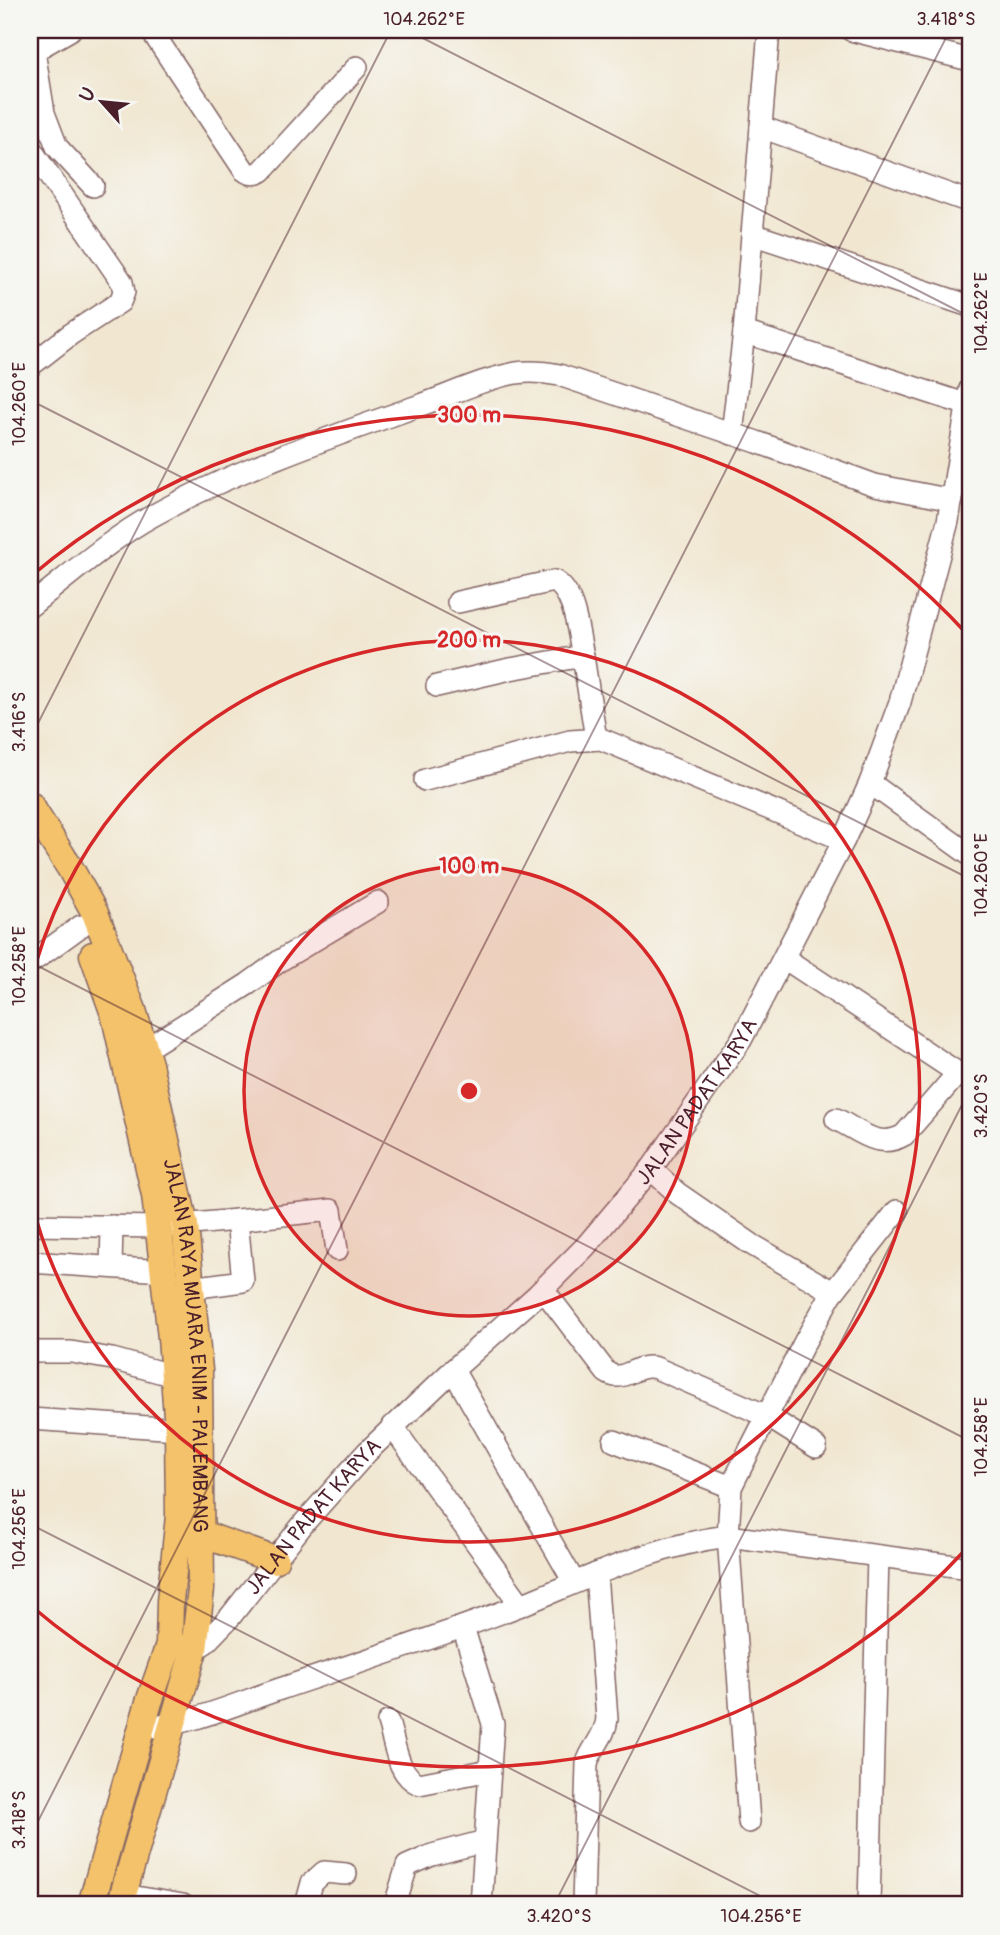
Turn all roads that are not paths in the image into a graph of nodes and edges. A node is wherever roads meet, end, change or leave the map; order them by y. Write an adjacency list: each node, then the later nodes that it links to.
1 (70, 30): 5 (street)
2 (151, 30): 7 (street)
3 (769, 30): 8 (street)
4 (850, 30): 6 (street)
5 (32, 52): 10 (street)
6 (970, 60)
7 (357, 67)
8 (761, 127): 11 (street); 12 (street)
9 (30, 148): 15 (street)
10 (93, 186)
11 (970, 202)
12 (752, 234): 13 (street); 14 (street)
13 (970, 306)
14 (744, 332): 16 (street); 17 (street)
15 (30, 366)
16 (969, 397): 18 (street, JALAN PADAT KARYA)
17 (732, 434): 19 (street); 21 (street)
18 (965, 458): 19 (street, JALAN PADAT KARYA)
19 (952, 500): 26 (street, JALAN PADAT KARYA)
20 (458, 602): 22 (street)
21 (30, 606)
22 (583, 656): 23 (street); 24 (street)
23 (437, 686)
24 (596, 739): 25 (street); 29 (street)
25 (425, 780)
26 (870, 783): 29 (street, JALAN PADAT KARYA); 30 (street)
27 (30, 805): 35 (main road, JALAN RAYA MUARA ENIM - PALEMBANG)
28 (30, 833): 32 (main road, JALAN RAYA MUARA ENIM - PALEMBANG)
29 (844, 840): 33 (street, JALAN PADAT KARYA)
30 (970, 855)
31 (378, 902): 35 (street)
32 (81, 926): 34 (street); 44 (main road, JALAN RAYA MUARA ENIM - PALEMBANG)
33 (784, 958): 36 (street); 38 (street, JALAN PADAT KARYA)
34 (30, 963)
35 (144, 1050): 42 (main road, JALAN RAYA MUARA ENIM - PALEMBANG)
36 (964, 1077): 37 (street)
37 (836, 1119)
38 (651, 1169): 50 (street, JALAN PADAT KARYA); 51 (street)
39 (897, 1211): 51 (street)
40 (237, 1220): 42 (street); 45 (street); 49 (street)
41 (30, 1225): 43 (street)
42 (185, 1225): 44 (street); 49 (main road, JALAN RAYA MUARA ENIM - PALEMBANG)
43 (112, 1226): 44 (street); 47 (street)
44 (159, 1227): 48 (main road, JALAN RAYA MUARA ENIM - PALEMBANG)
45 (337, 1250)
46 (30, 1262): 47 (street)
47 (111, 1267): 48 (street)
48 (164, 1271): 54 (main road, JALAN RAYA MUARA ENIM - PALEMBANG)
49 (191, 1288): 62 (main road, JALAN RAYA MUARA ENIM - PALEMBANG)
50 (543, 1289): 53 (street, JALAN PADAT KARYA); 55 (street)
51 (833, 1292): 55 (street)
52 (30, 1352): 54 (street)
53 (453, 1370): 57 (street, JALAN PADAT KARYA); 68 (street)
54 (174, 1377): 58 (main road, JALAN RAYA MUARA ENIM - PALEMBANG)
55 (767, 1416): 60 (street); 61 (street)
56 (30, 1419): 58 (street)
57 (392, 1426): 65 (street, JALAN PADAT KARYA); 69 (street)
58 (177, 1429): 62 (main road, JALAN RAYA MUARA ENIM - PALEMBANG)
59 (614, 1441): 61 (street)
60 (816, 1447)
61 (731, 1487): 63 (street)
62 (189, 1529): 65 (main road); 71 (main road, JALAN RAYA MUARA ENIM - PALEMBANG)
63 (727, 1536): 64 (street); 67 (street); 76 (street)
64 (878, 1556): 66 (street); 87 (street)
65 (275, 1560): 71 (street, JALAN PADAT KARYA)
66 (970, 1568)
67 (596, 1574): 68 (street); 86 (street)
68 (574, 1582): 69 (street)
69 (521, 1605): 70 (street)
70 (463, 1627): 73 (street); 75 (street)
71 (182, 1647): 73 (main road, JALAN RAYA MUARA ENIM - PALEMBANG); 74 (main road, JALAN RAYA MUARA ENIM - PALEMBANG)
72 (388, 1722): 75 (street)
73 (171, 1726): 74 (street); 80 (main road, JALAN RAYA MUARA ENIM - PALEMBANG)
74 (142, 1728): 78 (main road, JALAN RAYA MUARA ENIM - PALEMBANG)
75 (490, 1770): 77 (street)
76 (749, 1822)
77 (485, 1841): 84 (street); 85 (street)
78 (103, 1868): 80 (main road); 81 (main road, JALAN RAYA MUARA ENIM - PALEMBANG)
79 (346, 1874): 83 (street)
80 (124, 1892): 82 (street)
81 (91, 1905)
82 (183, 1905)
83 (306, 1905)
84 (395, 1905)
85 (481, 1905)
86 (583, 1905)
87 (869, 1905)

